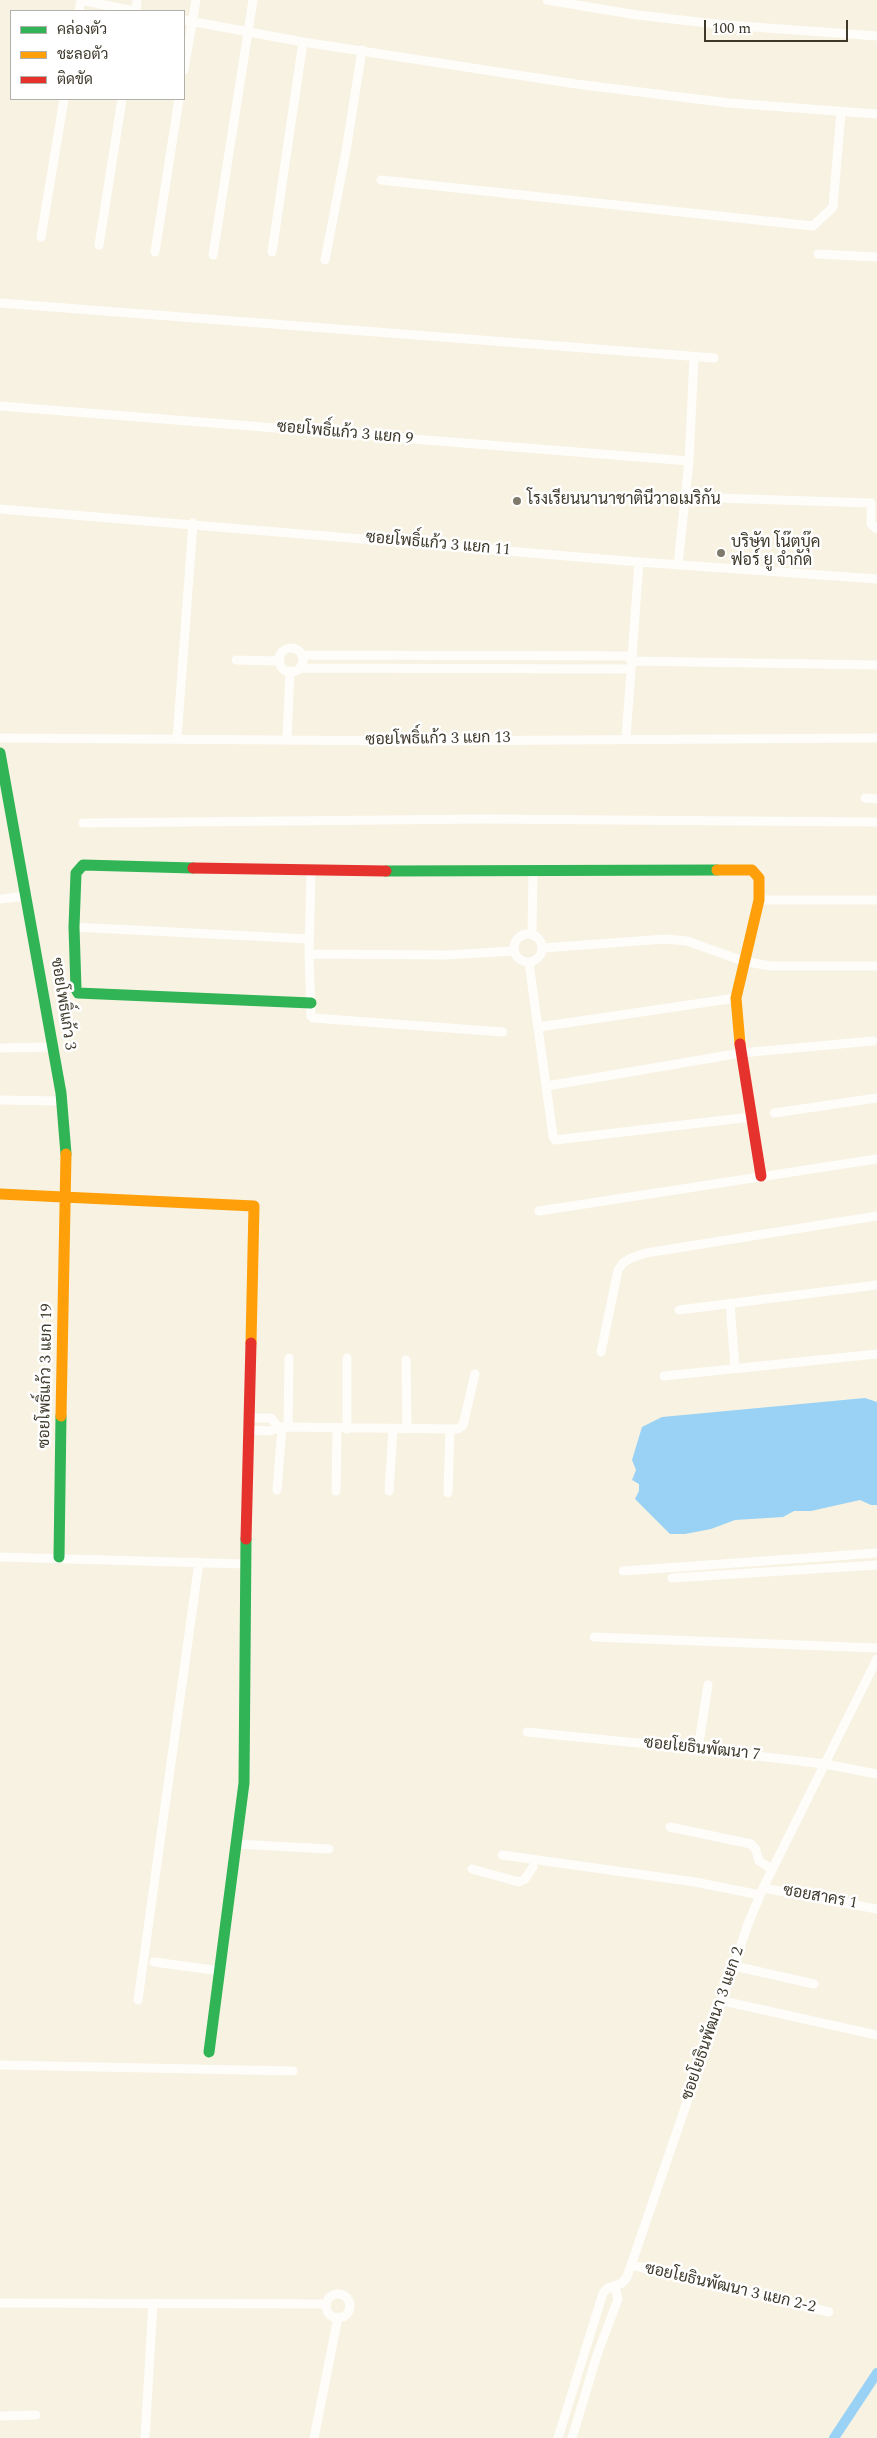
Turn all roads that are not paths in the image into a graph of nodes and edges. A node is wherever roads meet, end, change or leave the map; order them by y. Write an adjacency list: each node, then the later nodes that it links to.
1 (81, 0): 6 (street)
2 (196, 0): 7 (street)
3 (253, 0): 8 (street)
4 (546, 0): 5 (street)
5 (565, 1): 9 (street)
6 (130, 10)
7 (188, 21): 8 (street); 12 (street)
8 (248, 33): 10 (street); 24 (street)
9 (877, 36)
10 (303, 42): 11 (street); 22 (street)
11 (362, 50): 16 (street); 26 (street)
12 (185, 58)
13 (64, 100): 19 (street)
14 (122, 100): 20 (street)
15 (179, 100): 21 (street)
16 (841, 112): 17 (street); 18 (street)
17 (877, 114)
18 (381, 180)
19 (41, 237)
20 (99, 245)
21 (155, 252)
22 (272, 252)
23 (818, 254): 25 (street)
24 (213, 255)
25 (877, 257)
26 (325, 260)
27 (0, 303): 28 (street)
28 (694, 357): 29 (street); 31 (street)
29 (714, 358)
30 (0, 406): 31 (street, ซอยโพธิ์แก้ว 3 แยก 9)
31 (689, 461): 32 (street)
32 (686, 496): 33 (street); 38 (street)
33 (874, 503): 36 (street)
34 (0, 509): 35 (street, ซอยโพธิ์แก้ว 3 แยก 11)
35 (193, 523): 37 (street, ซอยโพธิ์แก้ว 3 แยก 11); 56 (street)
36 (877, 530)
37 (639, 562): 38 (street, ซอยโพธิ์แก้ว 3 แยก 11); 46 (street)
38 (678, 565): 39 (street, ซอยโพธิ์แก้ว 3 แยก 11)
39 (877, 580)
40 (302, 654): 41 (street); 45 (street); 48 (street)
41 (402, 655): 42 (street); 49 (street)
42 (567, 656): 43 (street); 50 (street)
43 (615, 656): 46 (street); 51 (street)
44 (236, 660): 45 (street)
45 (280, 661): 52 (street)
46 (631, 662): 47 (street); 51 (street); 54 (street)
47 (877, 665)
48 (300, 668): 49 (street); 52 (street)
49 (402, 668): 50 (street)
50 (567, 669): 51 (street)
51 (615, 669)
52 (290, 671): 57 (street)
53 (0, 738): 56 (street, ซอยโพธิ์แก้ว 3 แยก 13)
54 (626, 738): 55 (street, ซอยโพธิ์แก้ว 3 แยก 13); 57 (street, ซอยโพธิ์แก้ว 3 แยก 13)
55 (877, 738)
56 (177, 739): 57 (street, ซอยโพธิ์แก้ว 3 แยก 13)
57 (287, 739)
58 (1, 761): 65 (street, ซอยโพธิ์แก้ว 3)
59 (866, 798): 60 (street)
60 (877, 799)
61 (877, 822): 62 (street)
62 (84, 823)
63 (311, 871): 64 (street); 69 (street); 71 (street)
64 (534, 871): 67 (street); 70 (street)
65 (27, 896): 66 (street); 83 (street, ซอยโพธิ์แก้ว 3)
66 (0, 899)
67 (759, 900): 68 (street); 75 (street)
68 (877, 900)
69 (74, 927): 71 (street); 79 (street)
70 (532, 934): 72 (street); 73 (street)
71 (309, 939): 74 (street)
72 (543, 948): 75 (street); 76 (street)
73 (514, 951): 74 (street); 76 (street)
74 (309, 954): 79 (street)
75 (743, 961): 77 (street); 78 (street)
76 (529, 962): 80 (street)
77 (876, 967)
78 (736, 998): 80 (street); 85 (street)
79 (311, 1003): 81 (street)
80 (539, 1027): 86 (street)
81 (503, 1032)
82 (873, 1041): 85 (street)
83 (52, 1047): 84 (street); 89 (street, ซอยโพธิ์แก้ว 3)
84 (0, 1048)
85 (741, 1053): 86 (street); 91 (street)
86 (547, 1086): 91 (street)
87 (877, 1098): 90 (street)
88 (0, 1100): 89 (street)
89 (62, 1101): 95 (street, ซอยโพธิ์แก้ว 3)
90 (774, 1113)
91 (751, 1117): 93 (street)
92 (877, 1159): 93 (street)
93 (761, 1176): 96 (street)
94 (0, 1194): 95 (street)
95 (67, 1196): 109 (street); 122 (street, ซอยโพธิ์แก้ว 3 แยก 19)
96 (539, 1211)
97 (877, 1216): 101 (street)
98 (877, 1285): 99 (street)
99 (730, 1302): 100 (street); 106 (street)
100 (679, 1310)
101 (601, 1352)
102 (877, 1354): 106 (street)
103 (289, 1358): 110 (street)
104 (346, 1358): 111 (street)
105 (406, 1360): 113 (street)
106 (735, 1368): 108 (street)
107 (475, 1374): 114 (street)
108 (664, 1376)
109 (250, 1418): 110 (street); 115 (street)
110 (283, 1427): 111 (street); 115 (street); 116 (street)
111 (342, 1429): 112 (street); 117 (street)
112 (393, 1429): 113 (street); 118 (street)
113 (408, 1429): 114 (street)
114 (450, 1429): 119 (street)
115 (249, 1430): 124 (street)
116 (277, 1490)
117 (336, 1491)
118 (389, 1491)
119 (448, 1493)
120 (877, 1553): 126 (street)
121 (0, 1557): 122 (street)
122 (59, 1557): 123 (street)
123 (199, 1562): 124 (street); 149 (street)
124 (245, 1564): 137 (street)
125 (877, 1566): 127 (street)
126 (623, 1571)
127 (672, 1578)
128 (594, 1637): 129 (street)
129 (877, 1648)
130 (877, 1659): 134 (street, ซอยโยธินพัฒนา 3 แยก 2)
131 (708, 1685): 133 (street)
132 (526, 1732): 133 (street, ซอยโยธินพัฒนา 7)
133 (698, 1749): 134 (street, ซอยโยธินพัฒนา 7)
134 (824, 1764): 135 (street, ซอยโยธินพัฒนา 7); 142 (street, ซอยโยธินพัฒนา 3 แยก 2)
135 (877, 1774)
136 (670, 1827): 142 (street)
137 (236, 1844): 138 (street); 147 (street)
138 (329, 1849)
139 (502, 1855): 143 (street, ซอยสาคร 1)
140 (533, 1867): 141 (street)
141 (472, 1869)
142 (772, 1869): 143 (street, ซอยโยธินพัฒนา 3 แยก 2)
143 (761, 1892): 144 (street, ซอยสาคร 1); 146 (street, ซอยโยธินพัฒนา 3 แยก 2)
144 (877, 1909)
145 (154, 1962): 147 (street)
146 (734, 1966): 148 (street); 150 (street, ซอยโยธินพัฒนา 3 แยก 2)
147 (220, 1971): 152 (street)
148 (814, 1984)
149 (138, 2000)
150 (723, 2001): 151 (street); 155 (street, ซอยโยธินพัฒนา 3 แยก 2)
151 (877, 2035)
152 (209, 2052)
153 (0, 2065): 154 (street)
154 (293, 2071)
155 (631, 2265): 156 (street, ซอยโยธินพัฒนา 3 แยก 2); 160 (street, ซอยโยธินพัฒนา 3 แยก 2-2)
156 (616, 2287): 166 (street, ซอยโยธินพัฒนา 3 แยก 2); 167 (street, ซอยโยธินพัฒนา 3 แยก 2)
157 (0, 2303): 158 (street)
158 (153, 2303): 159 (street); 164 (street)
159 (326, 2304): 161 (street); 161 (street)
160 (829, 2312)
161 (338, 2317): 165 (street)
162 (36, 2415): 163 (street)
163 (0, 2416)
164 (145, 2438)
165 (314, 2438)
166 (558, 2438)
167 (572, 2438)

